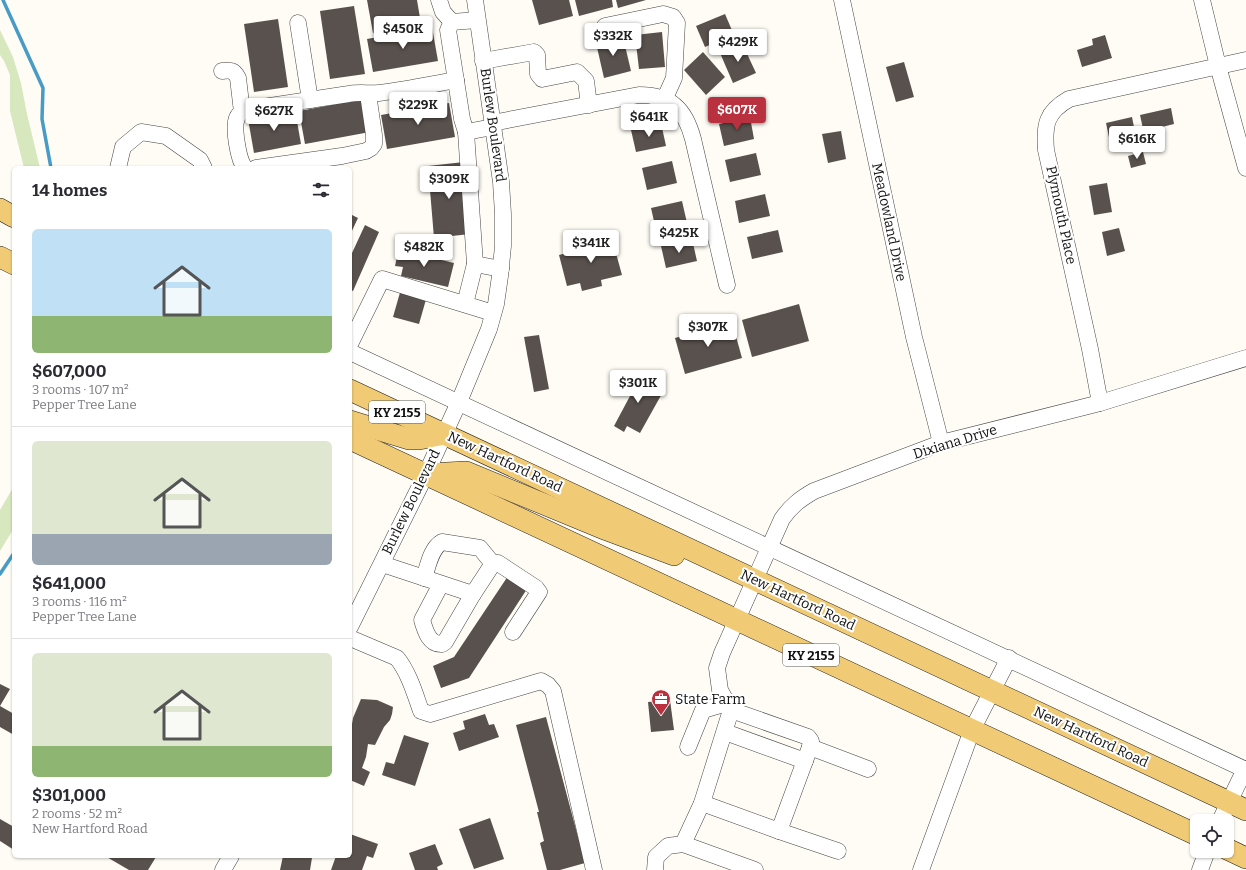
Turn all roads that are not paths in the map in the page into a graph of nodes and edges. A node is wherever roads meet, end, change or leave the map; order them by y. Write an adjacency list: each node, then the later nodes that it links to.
1 (439, 0): 6 (street)
2 (475, 0): 5 (street, Burlew Boulevard)
3 (842, 0): 44 (street, Meadowland Drive)
4 (1202, 0): 11 (street)
5 (478, 20): 6 (street); 10 (street, Burlew Boulevard)
6 (452, 22): 13 (street)
7 (298, 23): 16 (street)
8 (605, 26): 15 (street)
9 (1246, 60): 11 (street, Plymouth Place)
10 (483, 61): 17 (street); 19 (street, Burlew Boulevard)
11 (1218, 66): 25 (street); 40 (street, Plymouth Place)
12 (222, 71): 18 (street)
13 (456, 80): 14 (street); 20 (street)
14 (368, 94): 16 (street); 24 (street)
15 (665, 98): 17 (street); 32 (street)
16 (310, 100): 18 (street)
17 (589, 104): 19 (street)
18 (242, 112): 23 (street)
19 (493, 125): 20 (street); 31 (street, Burlew Boulevard)
20 (466, 132): 30 (street)
21 (118, 166): 22 (street)
22 (203, 166)
23 (244, 166)
24 (270, 166)
25 (1246, 168)
26 (0, 209): 27 (main road)
27 (12, 216)
28 (0, 257): 29 (main road)
29 (12, 263)
30 (475, 264): 31 (street); 33 (street)
31 (501, 269): 34 (street, Burlew Boulevard)
32 (727, 285)
33 (465, 304): 34 (street); 35 (street)
34 (493, 313): 39 (street, Burlew Boulevard)
35 (352, 340)
36 (352, 353): 39 (street)
37 (1246, 358): 40 (street, Dixiana Drive)
38 (352, 391): 42 (main road, New Hartford Road / KY 2155)
39 (458, 402): 42 (street, Burlew Boulevard); 46 (street)
40 (1100, 403): 44 (street, Dixiana Drive)
41 (352, 422): 42 (main road)
42 (444, 434): 45 (street, Burlew Boulevard); 50 (main road, New Hartford Road / KY 2155)
43 (352, 440): 45 (main road, KY 2155)
44 (941, 443): 46 (street, Dixiana Drive)
45 (426, 474): 47 (street, Burlew Boulevard); 50 (main road); 53 (main road, KY 2155)
46 (769, 546): 50 (street, Dixiana Drive); 57 (street)
47 (382, 564): 49 (street); 54 (street, Burlew Boulevard)
48 (493, 564): 49 (street); 52 (street); 55 (street)
49 (424, 578): 51 (street)
50 (755, 580): 53 (street, Dixiana Drive); 58 (main road, New Hartford Road / KY 2155)
51 (441, 584): 52 (street); 52 (street)
52 (473, 594)
53 (738, 620): 59 (street, Dixiana Drive); 60 (main road, KY 2155)
54 (352, 623)
55 (514, 632)
56 (352, 639): 78 (street)
57 (1009, 658): 58 (street); 65 (street)
58 (993, 691): 60 (street); 67 (main road, New Hartford Road / KY 2155)
59 (729, 706): 61 (street); 62 (street); 63 (street)
60 (972, 730): 70 (main road, KY 2155); 81 (street)
61 (725, 732): 63 (street); 66 (street)
62 (688, 747)
63 (807, 754): 64 (street); 69 (street)
64 (868, 769)
65 (1245, 769): 67 (street)
66 (702, 803): 69 (street); 71 (street)
67 (1238, 806): 68 (street)
68 (1228, 814)
69 (779, 831): 72 (street)
70 (1190, 832)
71 (683, 844): 79 (street); 80 (street)
72 (838, 851)
73 (1234, 852): 76 (main road)
74 (230, 858): 77 (street)
75 (1204, 858): 82 (street)
76 (1246, 858)
77 (223, 870)
78 (594, 870)
79 (655, 870)
80 (755, 870)
81 (921, 870)
82 (1200, 870)

